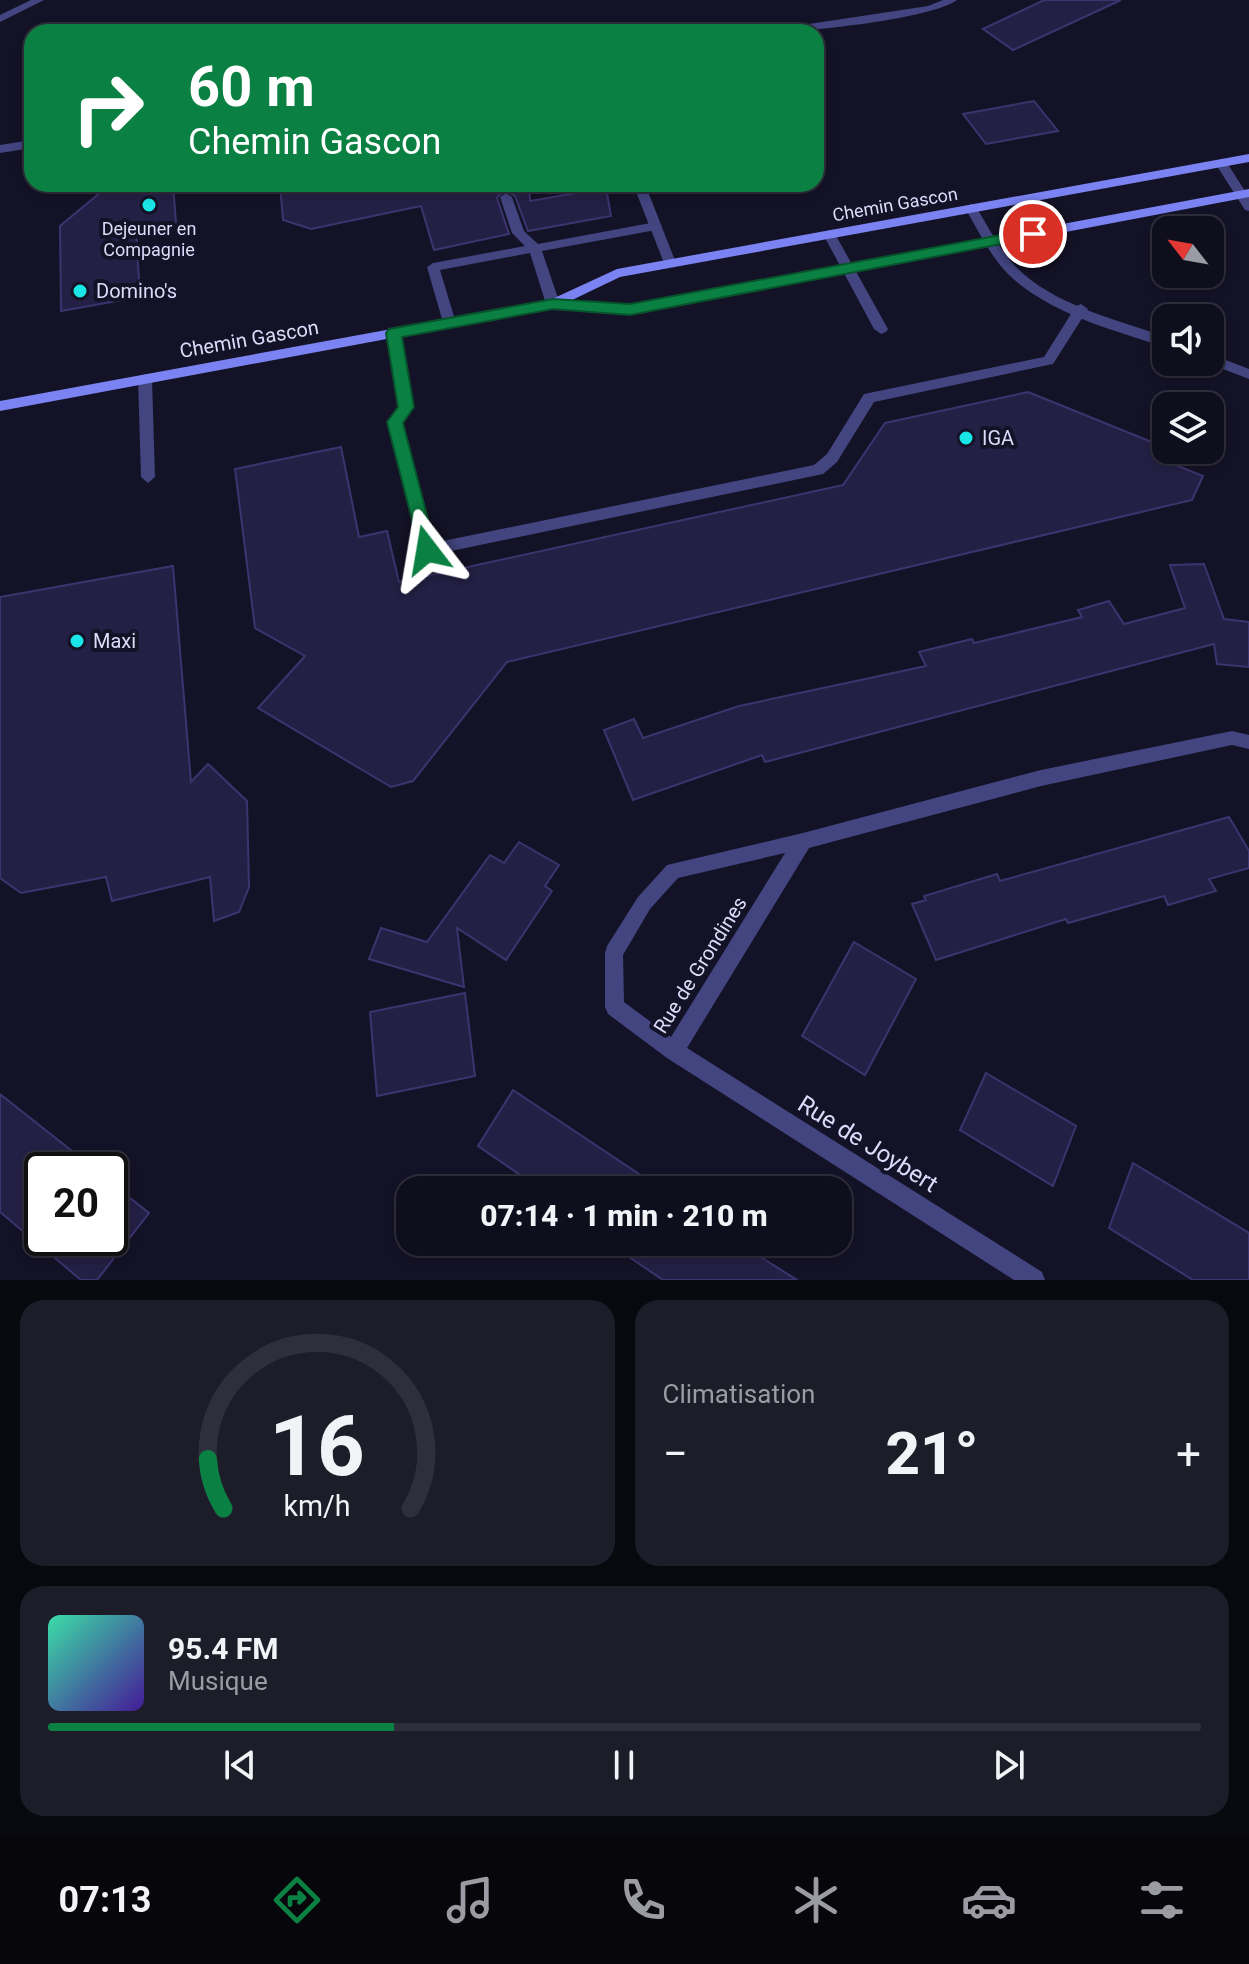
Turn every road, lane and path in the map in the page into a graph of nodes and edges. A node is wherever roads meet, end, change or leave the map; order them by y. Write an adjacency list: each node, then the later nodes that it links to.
1 (39, 0): 3 (street)
2 (952, 0): 4 (street)
3 (0, 19)
4 (824, 25)
5 (24, 145): 6 (street)
6 (0, 149)
7 (1249, 158): 8 (main road, Chemin Gascon)
8 (1221, 163): 10 (street); 13 (main road, Chemin Gascon)
9 (642, 192): 14 (street)
10 (1245, 194): 12 (street); 17 (main road, Chemin Gascon)
11 (506, 197): 15 (street)
12 (1249, 207)
13 (971, 208): 16 (main road, Chemin Gascon); 17 (street)
14 (656, 226): 18 (street); 20 (street)
15 (518, 233): 18 (street); 19 (street)
16 (829, 234): 20 (main road, Chemin Gascon); 21 (street)
17 (991, 242): 21 (main road, Chemin Gascon); 23 (street)
18 (535, 248): 19 (street); 22 (street)
19 (511, 253): 24 (street)
20 (670, 263): 22 (main road, Chemin Gascon)
21 (848, 268): 22 (main road, Chemin Gascon); 25 (street)
22 (553, 304): 24 (main road, Chemin Gascon)
23 (1081, 309): 26 (street); 27 (street)
24 (449, 323): 26 (main road, Chemin Gascon)
25 (881, 329)
26 (394, 333): 30 (main road, Chemin Gascon)
27 (1152, 337)
28 (1224, 364): 29 (street)
29 (1249, 374)
30 (145, 379): 31 (main road, Chemin Gascon); 32 (street)
31 (0, 406)
32 (148, 477)
33 (1249, 742): 34 (street, Rue de Grondines)
34 (803, 841): 35 (street, Rue de Grondines); 35 (street, Rue de Grondines)
35 (674, 1051): 36 (street, Rue de Joybert)
36 (1034, 1280)

